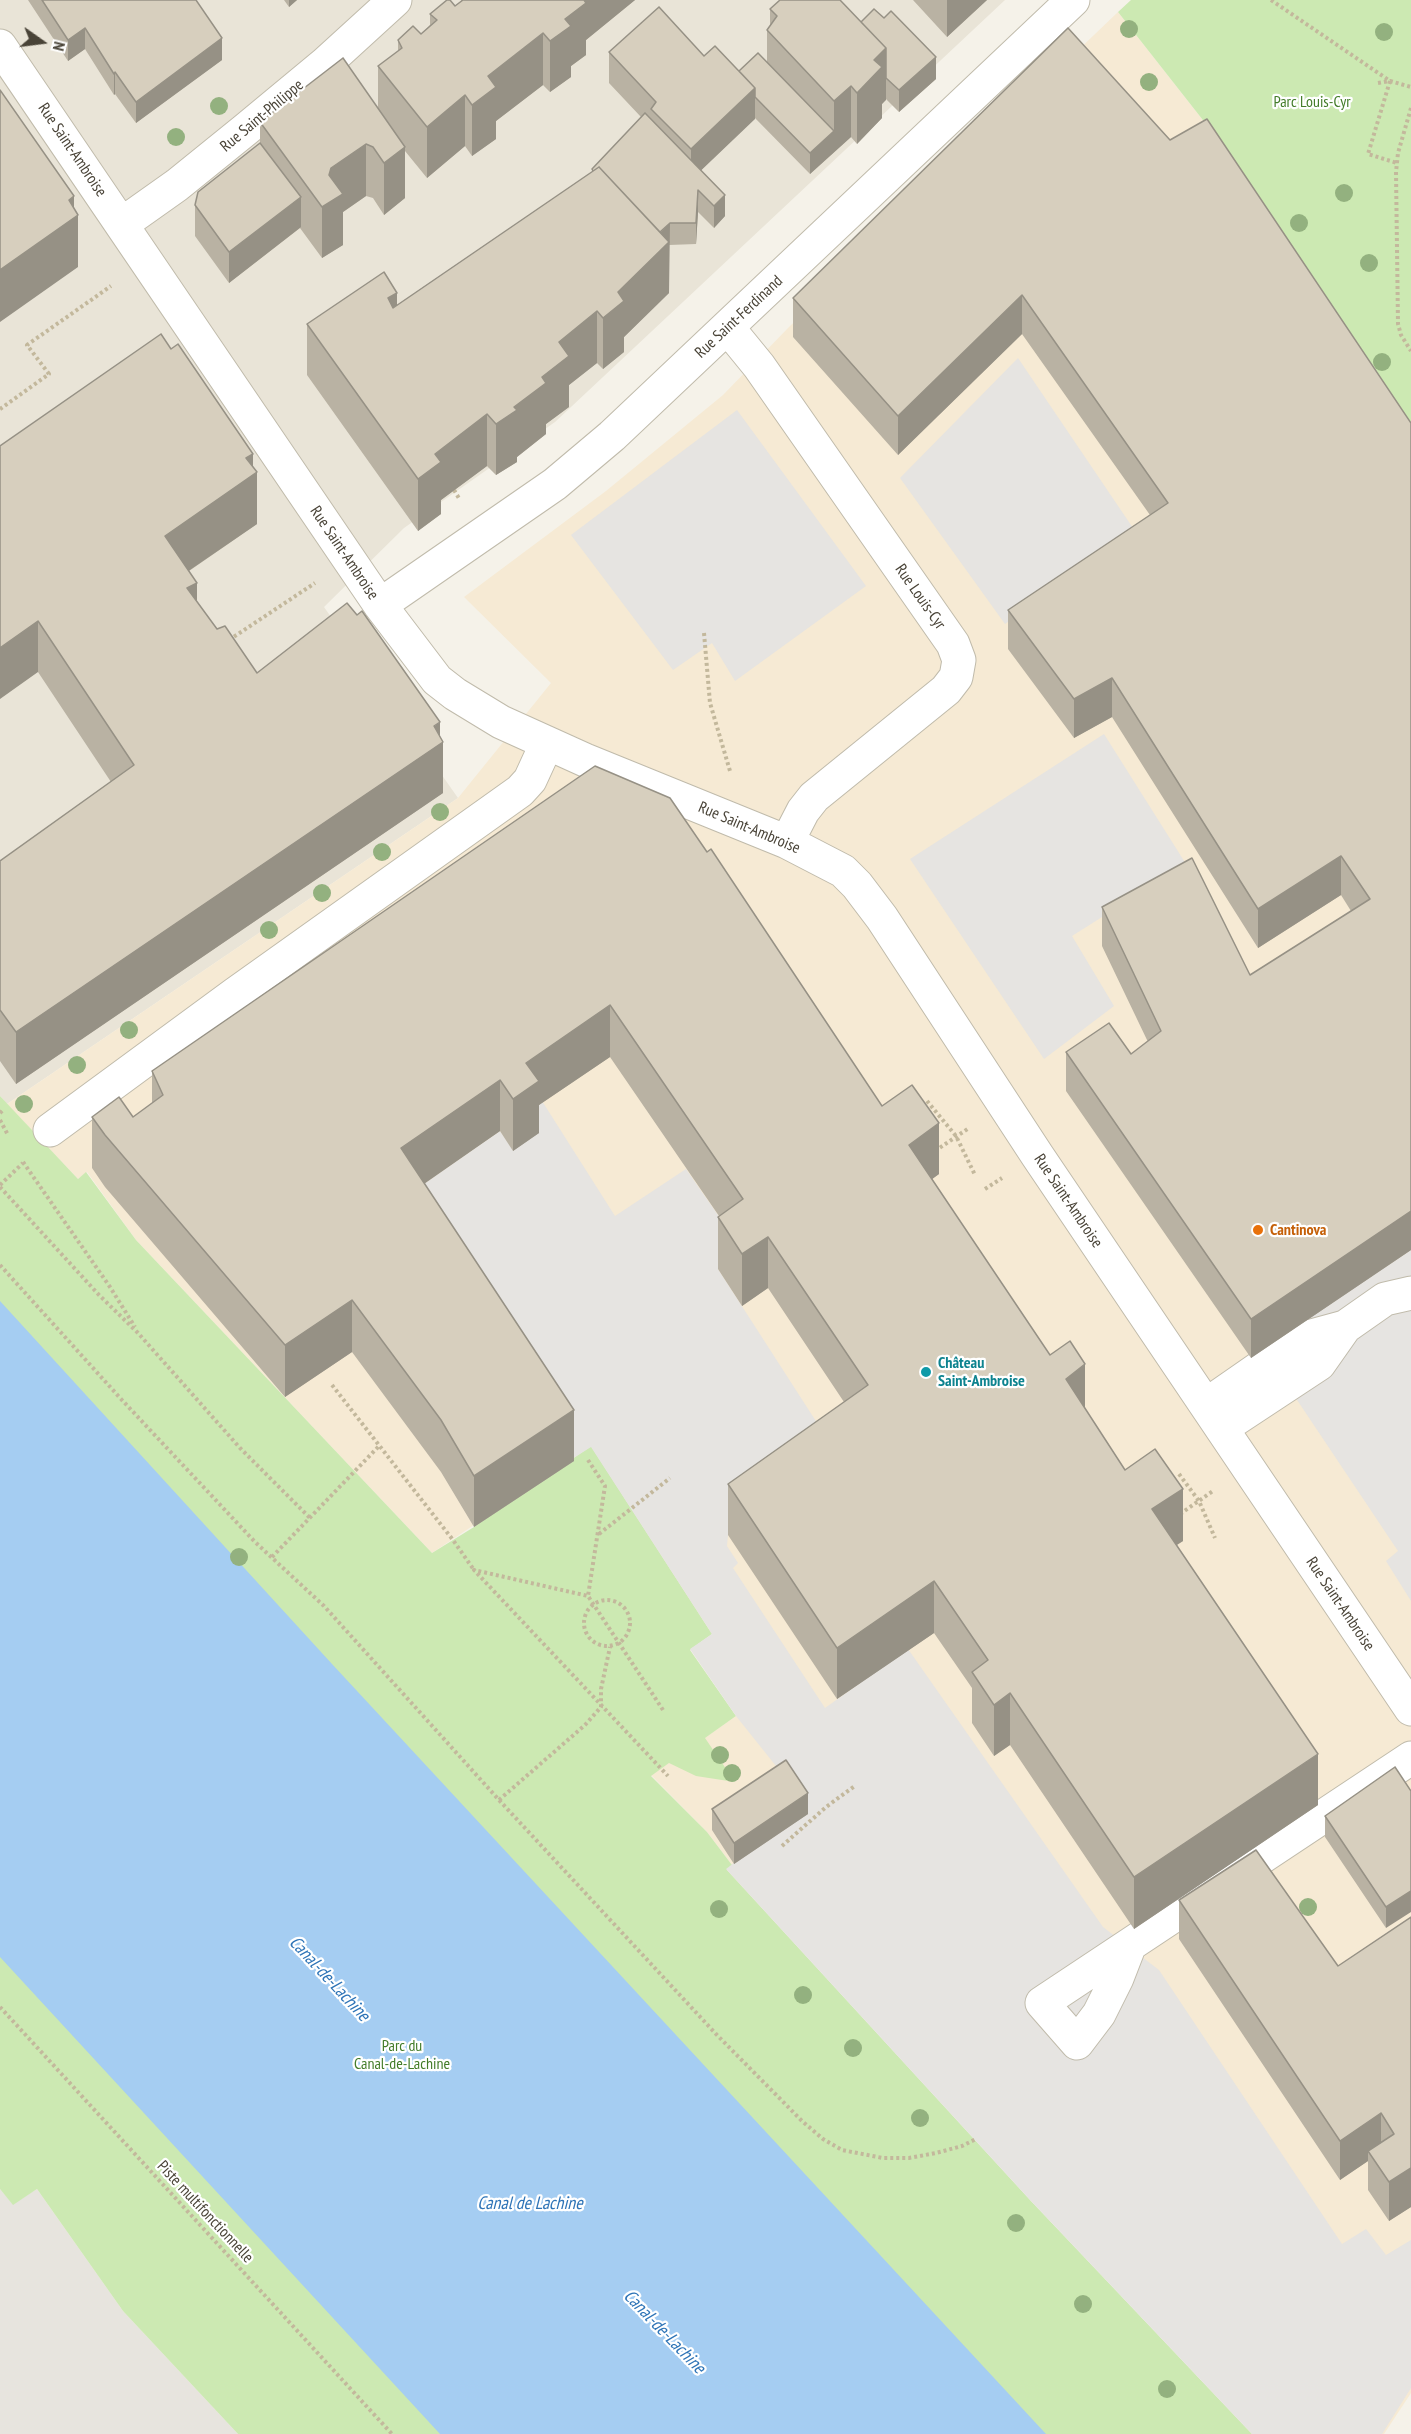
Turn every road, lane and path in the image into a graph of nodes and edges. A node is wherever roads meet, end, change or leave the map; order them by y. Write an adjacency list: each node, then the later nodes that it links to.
1 (394, 0): 10 (street, Rue Saint-Philippe)
2 (1072, 0): 12 (street, Rue Saint-Ferdinand)
3 (1271, 0): 5 (path)
4 (0, 46): 10 (street, Rue Saint-Ambroise)
5 (1390, 81): 6 (path); 7 (path); 9 (path)
6 (1378, 83)
7 (1411, 87)
8 (1411, 108): 9 (path)
9 (1396, 163): 13 (path)
10 (122, 224): 16 (street, Rue Saint-Ambroise)
11 (111, 286): 14 (path)
12 (728, 328): 16 (street, Rue Saint-Ferdinand); 21 (street, Rue Louis-Cyr)
13 (1411, 351)
14 (0, 409)
15 (318, 581): 18 (path)
16 (380, 605): 19 (street, Rue Saint-Ambroise)
17 (704, 633): 20 (path)
18 (220, 646)
19 (548, 743): 21 (street, Rue Saint-Ambroise); 24 (street)
20 (730, 771)
21 (787, 842): 36 (street, Rue Saint-Ambroise)
22 (927, 1101): 25 (path)
23 (969, 1128): 25 (path)
24 (50, 1130)
25 (956, 1136): 26 (path); 27 (path)
26 (926, 1157)
27 (975, 1175)
28 (1002, 1178): 30 (path)
29 (0, 1187): 34 (path)
30 (985, 1189)
31 (50, 1203): 34 (path)
32 (0, 1265): 47 (path)
33 (1411, 1293): 36 (street)
34 (138, 1333): 43 (path)
35 (332, 1385): 37 (path)
36 (1214, 1416): 54 (street, Rue Saint-Ambroise)
37 (380, 1446): 43 (path); 48 (path)
38 (588, 1460): 45 (path)
39 (1179, 1474): 42 (path)
40 (670, 1478): 45 (path)
41 (1213, 1491): 42 (path)
42 (1199, 1501): 44 (path); 46 (path)
43 (310, 1518): 47 (path)
44 (1172, 1519)
45 (598, 1534): 49 (path)
46 (1215, 1538)
47 (272, 1557): 59 (path)
48 (474, 1570): 49 (path); 53 (path)
49 (588, 1596): 50 (path)
50 (593, 1604): 51 (path); 51 (path); 52 (path)
51 (618, 1644): 52 (path); 55 (path)
52 (610, 1647): 53 (path)
53 (601, 1707): 57 (path); 59 (path)
54 (1411, 1709)
55 (663, 1710)
56 (1411, 1758): 61 (street)
57 (668, 1776)
58 (856, 1785): 60 (path)
59 (499, 1800): 63 (path)
60 (782, 1846)
61 (1128, 1947): 61 (street)
62 (0, 2007): 64 (path, Piste multifonctionnelle)
63 (976, 2139)
64 (392, 2434)

